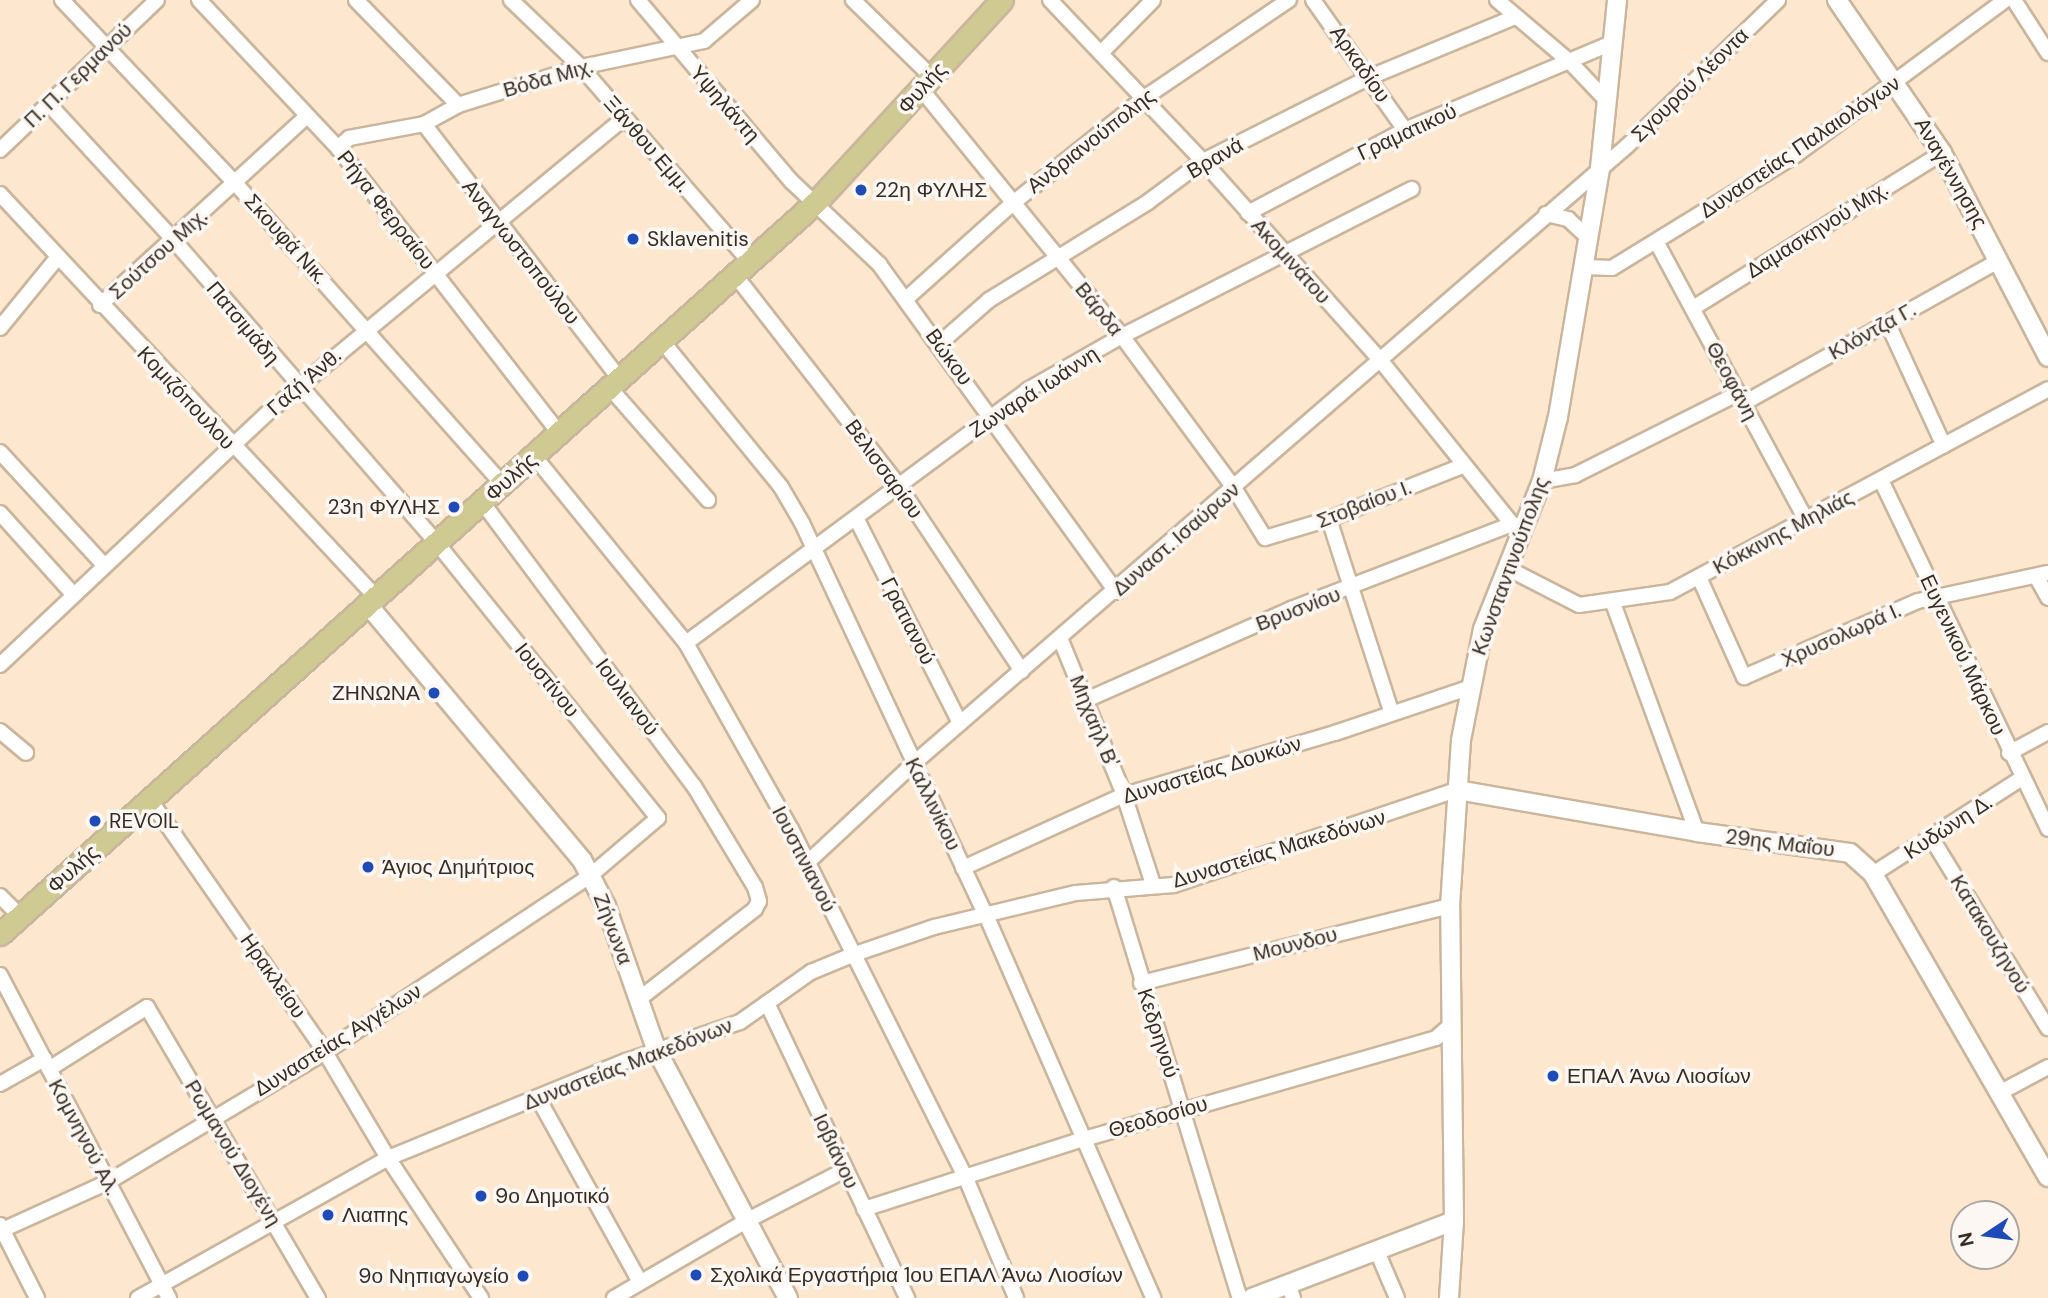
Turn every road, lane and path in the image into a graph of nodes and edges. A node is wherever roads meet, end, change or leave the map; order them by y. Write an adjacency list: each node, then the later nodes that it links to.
1 (62, 0): 22 (street, Σκουφά Νικ.)
2 (157, 0): 22 (street, Π. Π. Γερμανού)
3 (199, 0): 35 (street, Ρήγα Φερραίου)
4 (356, 0): 34 (street)
5 (511, 0): 27 (street, Ξάνθου Εμμ.)
6 (638, 0): 23 (street, Υψηλάντη)
7 (752, 0): 23 (street, Βόδα Μιχ.)
8 (853, 0): 30 (street, Βάρδα)
9 (1002, 0): 30 (main road, Φυλής)
10 (1050, 0): 24 (street, Ακομινάτου)
11 (1153, 0): 24 (street)
12 (1289, 0): 31 (street, Ανδριανούπολης)
13 (1313, 0): 28 (street, Αρκαδίου)
14 (1497, 0): 20 (street)
15 (1617, 0): 21 (street, Κωνσταντινούπολης)
16 (1778, 0): 43 (street, Σγουρού Λέοντα)
17 (1837, 0): 29 (street, Αναγέννησης)
18 (2005, 0): 29 (street, Δυναστείας Παλαιολόγων)
19 (2014, 0): 25 (street)
20 (1515, 17): 26 (street); 28 (street, Βρανά)
21 (1612, 43): 26 (street, Γραματικού); 32 (street, Κωνσταντινούπολης)
22 (109, 47): 33 (street, Π. Π. Γερμανού); 44 (street, Σκουφά Νικ.)
23 (676, 47): 27 (street, Βόδα Μιχ.); 47 (street, Υψηλάντη)
24 (1101, 52): 31 (street, Ακομινάτου)
25 (2048, 53)
26 (1570, 62): 32 (street); 38 (street, Γραματικού)
27 (582, 66): 34 (street, Βόδα Μιχ.); 36 (street, Ξάνθου Εμμ.)
28 (1370, 77): 38 (street, Αρκαδίου); 42 (street, Βρανά)
29 (1896, 82): 41 (street, Αναγέννησης); 54 (street, Δυναστείας Παλαιολόγων)
30 (927, 83): 47 (main road, Φυλής); 48 (street, Βάρδα)
31 (1144, 98): 42 (street, Ακομινάτου); 48 (street, Ανδριανούπολης)
32 (1606, 100): 43 (street, Κωνσταντινούπολης)
33 (49, 104): 40 (street, Π. Π. Γερμανού); 53 (street, Πατσιμάδη)
34 (458, 105): 37 (street, Βόδα Μιχ.)
35 (307, 116): 39 (street, Ρήγα Φερραίου); 44 (street, Σούτσου Μιχ.)
36 (624, 118): 51 (street, Γαζή Άνθ.); 60 (street, Ξάνθου Εμμ.)
37 (424, 124): 39 (street, Βόδα Μιχ.); 51 (street, Αναγνωστοπούλου)
38 (1405, 130): 49 (street, Γραματικού)
39 (338, 148): 61 (street, Ρήγα Φερραίου)
40 (0, 150)
41 (1942, 153): 58 (street, Αναγέννησης); 64 (street, Δαμασκηνού Μιχ.)
42 (1203, 161): 49 (street, Ακομινάτου); 57 (street, Βρανά)
43 (1600, 168): 50 (street, Δυναστ. Ισαύρων); 52 (street, Κωνσταντινούπολης)
44 (236, 184): 53 (street, Σούτσου Μιχ.); 67 (street, Σκουφά Νικ.)
45 (1412, 189): 55 (street, Ζωναρά Ιωάννη)
46 (0, 194): 56 (street, Κομιζόπουλου)
47 (817, 201): 60 (main road, Φυλής); 62 (street, Βώκου)
48 (1013, 203): 57 (street, Βάρδα); 62 (street, Ανδριανούπολης)
49 (1248, 213): 55 (street, Ακομινάτου)
50 (1546, 214): 52 (street); 72 (street, Δυναστ. Ισαύρων)
51 (495, 220): 61 (street, Γαζή Άνθ.); 73 (street, Αναγνωστοπούλου)
52 (1587, 237): 59 (street, Κωνσταντινούπολης)
53 (173, 239): 63 (street, Σούτσου Μιχ.); 75 (street, Πατσιμάδη)
54 (1657, 243): 59 (street, Δυναστείας Παλαιολόγων); 64 (street, Θεοφάνη)
55 (1283, 253): 68 (street, Ζωναρά Ιωάννη); 72 (street, Ακομινάτου)
56 (57, 258): 63 (street, Κομιζόπουλου); 66 (street)
57 (1058, 258): 68 (street, Βάρδα); 70 (street, Βρανά)
58 (2000, 260): 65 (street, Κλόντζα Γ.); 71 (street, Αναγέννησης)
59 (1584, 267): 85 (street, Κωνσταντινούπολης)
60 (742, 269): 69 (main road, Φυλής); 87 (street, Βελισσαρίου)
61 (434, 271): 67 (street, Γαζή Άνθ.); 78 (street, Ρήγα Φερραίου)
62 (906, 299): 70 (street, Βώκου)
63 (100, 305): 79 (street, Κομιζόπουλου)
64 (1693, 308): 76 (street, Θεοφάνη)
65 (1887, 322): 76 (street, Κλόντζα Γ.); 80 (street)
66 (0, 328)
67 (366, 328): 75 (street, Γαζή Άνθ.); 86 (street, Σκουφά Νικ.)
68 (1122, 336): 77 (street, Ζωναρά Ιωάννη); 88 (street, Βάρδα)
69 (662, 341): 73 (main road, Φυλής); 98 (street, Καλλινίκου)
70 (939, 344): 77 (street, Βώκου)
71 (2048, 357)
72 (1381, 361): 83 (street, Ακομινάτου); 88 (street, Δυναστ. Ισαύρων)
73 (615, 383): 78 (main road, Φυλής); 89 (street, Αναγνωστοπούλου)
74 (2048, 389): 80 (street, Κόκκινης Μηλιάς)
75 (300, 390): 79 (street, Γαζή Άνθ.); 97 (street, Πατσιμάδη)
76 (1742, 398): 85 (street, Κλόντζα Γ.); 94 (street, Θεοφάνη)
77 (992, 416): 87 (street, Ζωναρά Ιωάννη); 104 (street, Βώκου)
78 (559, 433): 82 (main road, Φυλής)
79 (231, 446): 99 (street, Γαζή Άνθ.); 108 (street, Κομιζόπουλου)
80 (1944, 446): 84 (street, Κόκκινης Μηλιάς)
81 (0, 452): 99 (street)
82 (534, 456): 86 (main road, Φυλής); 111 (street, Ιουστινιανού)
83 (1462, 466): 93 (street, Στοβαίου Ι.); 95 (street, Ακομινάτου)
84 (1881, 480): 94 (street, Κόκκινης Μηλιάς); 106 (street, Ευγενικού Μάρκου)
85 (1542, 481): 95 (street, Κωνσταντινούπολης)
86 (502, 484): 90 (main road, Φυλής)
87 (900, 486): 92 (street, Ζωναρά Ιωάννη); 113 (street, Βελισσαρίου)
88 (1234, 488): 96 (street, Βάρδα); 104 (street, Δυναστ. Ισαύρων)
89 (708, 500)
90 (482, 502): 97 (main road, Φυλής); 145 (street, Ιουλιανού)
91 (2, 519): 105 (street)
92 (856, 519): 98 (street, Ζωναρά Ιωάννη); 117 (street, Γρατιανού)
93 (1329, 519): 96 (street, Στοβαίου Ι.); 103 (street)
94 (1807, 520): 102 (street, Κόκκινης Μηλιάς)
95 (1517, 525): 100 (street, Κωνσταντινούπολης); 103 (street, Βρυσνίου)
96 (1265, 538)
97 (437, 543): 108 (main road, Φυλής); 127 (street, Ιουστίνου)
98 (814, 547): 111 (street, Ζωναρά Ιωάννη); 122 (street, Καλλινίκου)
99 (103, 564): 105 (street, Γαζή Άνθ.)
100 (1507, 568): 109 (street, Κόκκινης Μηλιάς); 114 (street, Κωνσταντινούπολης)
101 (2042, 575): 106 (street, Χρυσολωρά Ι.); 107 (street)
102 (1699, 577): 106 (street, Χρυσολωρά Ι.); 109 (street, Κόκκινης Μηλιάς)
103 (1351, 588): 115 (street, Βρυσνίου); 116 (street)
104 (1115, 592): 110 (street, Δυναστ. Ισαύρων)
105 (72, 593): 112 (street, Γαζή Άνθ.)
106 (1936, 595): 121 (street, Ευγενικού Μάρκου)
107 (2048, 598)
108 (372, 601): 126 (main road, Φυλής); 134 (street, Ζήνωνα)
109 (1612, 603): 129 (street)
110 (1060, 638): 113 (street, Δυναστ. Ισαύρων); 115 (street, Μηχαήλ Β')
111 (686, 643): 131 (street, Ιουστινιανού)
112 (0, 665)
113 (1022, 671): 117 (street, Δυναστ. Ισαύρων)
114 (1468, 688): 116 (street, Δυναστείας Δουκών); 124 (street, Κωνσταντινούπολης)
115 (1086, 700): 125 (street, Μηχαήλ Β')
116 (1391, 711): 125 (street, Δυναστείας Δουκών)
117 (960, 723): 122 (street, Δυναστ. Ισαύρων)
118 (0, 731): 120 (street)
119 (2048, 732): 121 (street)
120 (26, 753)
121 (2009, 753): 123 (street, Ευγενικού Μάρκου)
122 (913, 764): 131 (street, Δυναστ. Ισαύρων); 132 (street, Καλλινίκου)
123 (2022, 778): 128 (street, Ευγενικού Μάρκου); 130 (street, Κυδώνη Δ.)
124 (1457, 790): 129 (street, 29ης Μαΐου); 135 (street, Δυναστείας Μακεδόνων); 138 (street, Κωνσταντινούπολης)
125 (1124, 795): 132 (street, Δυναστείας Δουκών); 135 (street, Μηχαήλ Β')
126 (150, 800): 140 (main road, Φυλής); 150 (street, Ηρακλείου)
127 (658, 818): 134 (street, Δυναστείας Αγγέλων)
128 (2048, 829)
129 (1697, 832): 133 (street, 29ης Μαΐου)
130 (1932, 839): 133 (street, Κυδώνη Δ.); 148 (street, Κατακουζηνού)
131 (807, 863): 142 (street, Ιουστινιανού)
132 (963, 868): 139 (street, Καλλινίκου)
133 (1873, 874): 154 (street, 29ης Μαΐου)
134 (591, 875): 145 (street, Ζήνωνα); 150 (street, Δυναστείας Αγγέλων)
135 (1153, 884): 136 (street, Δυναστείας Μακεδόνων)
136 (1114, 887): 139 (street, Δυναστείας Μακεδόνων); 144 (street, Κεδρηνού)
137 (0, 896): 140 (street)
138 (1450, 906): 144 (street, Μουνδου); 147 (street, Κωνσταντινούπολης)
139 (986, 915): 142 (street, Δυναστείας Μακεδόνων); 158 (street, Καλλινίκου)
140 (20, 916): 141 (main road, Φυλής)
141 (0, 934)
142 (852, 956): 146 (street, Δυναστείας Μακεδόνων); 161 (street, Ιουστινιανού)
143 (0, 975): 151 (street, Κομνηνού Αλ.)
144 (1141, 983): 156 (street, Κεδρηνού)
145 (639, 999): 149 (street, Ζήνωνα)
146 (767, 1003): 149 (street, Δυναστείας Μακεδόνων); 160 (street, Ιοβιάνου)
147 (1451, 1026): 156 (street, Θεοδοσίου); 166 (street, Κωνσταντινούπολης)
148 (2048, 1028)
149 (656, 1049): 155 (street, Δυναστείας Μακεδόνων); 165 (street, Ζήνωνα)
150 (325, 1052): 157 (street, Δυναστείας Αγγέλων); 159 (street, Ηρακλείου)
151 (46, 1064): 153 (street); 157 (street, Ρωμανού Διογένη); 163 (street, Κομνηνού Αλ.)
152 (2048, 1067): 154 (street)
153 (0, 1084)
154 (2001, 1091): 162 (street, 29ης Μαΐου)
155 (538, 1098): 159 (street, Δυναστείας Μακεδόνων); 170 (street)
156 (1183, 1110): 158 (street, Θεοδοσίου); 183 (street, Κεδρηνού)
157 (212, 1117): 163 (street, Δυναστείας Αγγέλων); 167 (street, Ρωμανού Διογένη)
158 (1084, 1139): 161 (street, Θεοδοσίου); 182 (street, Καλλινίκου)
159 (388, 1158): 167 (street, Δυναστείας Μακεδόνων); 177 (street, Ηρακλείου)
160 (845, 1170): 164 (street, Ιοβιάνου); 165 (street)
161 (964, 1176): 164 (street, Θεοδοσίου); 181 (street, Ιουστινιανού)
162 (2048, 1177)
163 (108, 1182): 168 (street, Δυναστείας Αγγέλων); 171 (street, Κομνηνού Αλ.)
164 (864, 1209): 180 (street, Ιοβιάνου)
165 (748, 1220): 170 (street); 179 (street, Ζήνωνα)
166 (1454, 1221): 169 (street); 186 (street, Κωνσταντινούπολης)
167 (274, 1222): 171 (street, Δυναστείας Μακεδόνων); 176 (street, Ρωμανού Διογένη)
168 (1, 1228): 173 (street)
169 (1376, 1249): 172 (street); 185 (street)
170 (640, 1282): 178 (street)
171 (161, 1283): 174 (street, Δυναστείας Μακεδόνων); 175 (street, Κομνηνού Αλ.)
172 (1291, 1291): 184 (street)
173 (37, 1298)
174 (138, 1298)
175 (169, 1298)
176 (318, 1298)
177 (481, 1298)
178 (614, 1298)
179 (788, 1298)
180 (907, 1298)
181 (1016, 1298)
182 (1153, 1298)
183 (1240, 1298)
184 (1252, 1298)
185 (1397, 1298)
186 (1449, 1298)

